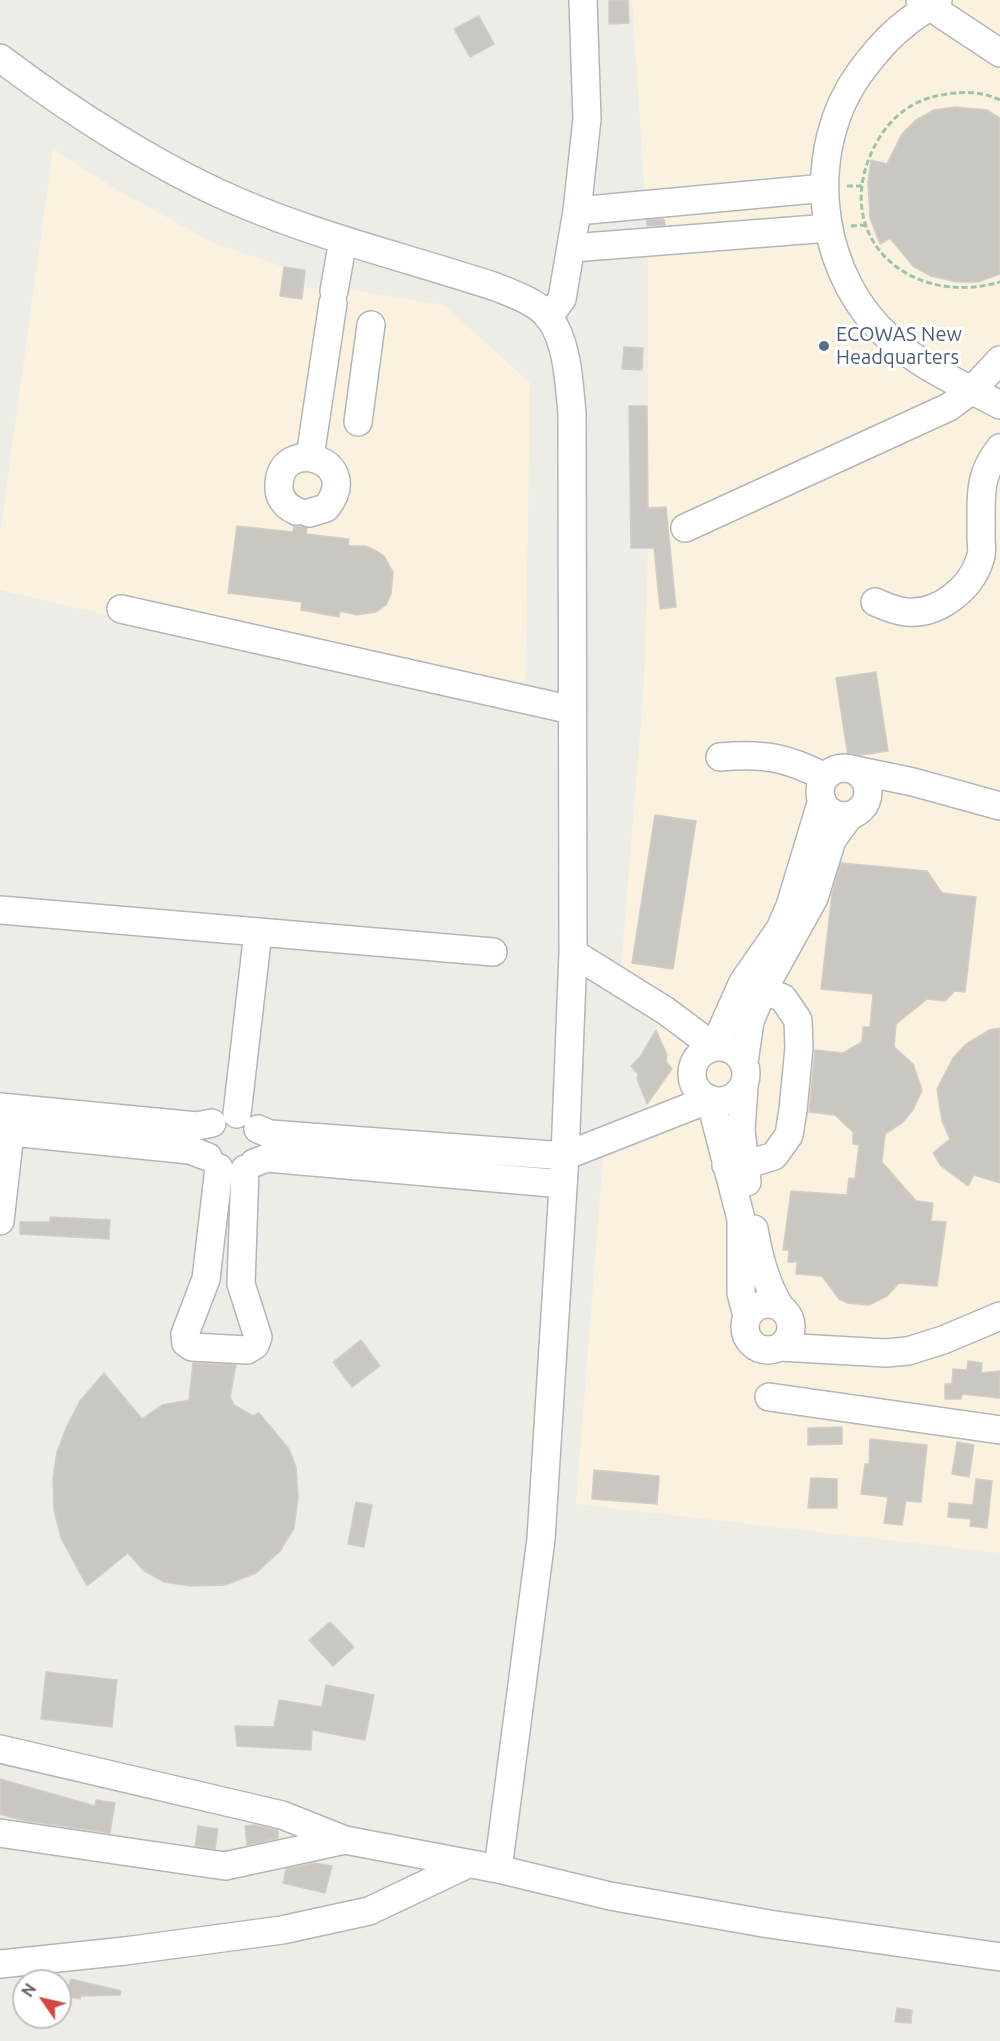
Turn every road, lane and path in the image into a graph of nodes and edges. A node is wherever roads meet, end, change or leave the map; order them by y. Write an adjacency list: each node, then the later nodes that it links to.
1 (583, 0): 9 (street)
2 (929, 2): 3 (street); 8 (street)
3 (1000, 53)
4 (0, 58): 13 (street)
5 (1000, 100): 7 (path)
6 (853, 186): 7 (path)
7 (862, 186): 10 (path)
8 (825, 188): 9 (street); 12 (street)
9 (577, 211): 14 (street)
10 (865, 225): 11 (path); 15 (path)
11 (857, 226)
12 (829, 228): 14 (street); 19 (street)
13 (343, 240): 16 (street); 23 (street)
14 (572, 248): 16 (street)
15 (1000, 282)
16 (548, 317): 27 (street)
17 (371, 325): 21 (street)
18 (1000, 360): 19 (street)
19 (972, 390): 20 (street); 24 (street)
20 (1000, 405)
21 (358, 422)
22 (1000, 448): 25 (street)
23 (310, 457): 23 (street)
24 (685, 528)
25 (875, 602)
26 (121, 609): 27 (street)
27 (572, 710): 37 (street)
28 (720, 757): 30 (street)
29 (855, 770): 30 (street); 31 (street); 33 (street)
30 (824, 789): 33 (street); 38 (street)
31 (940, 791): 32 (street); 33 (street)
32 (1000, 806)
33 (857, 810): 38 (street)
34 (0, 910): 35 (street)
35 (258, 932): 36 (street); 43 (street)
36 (493, 952)
37 (573, 953): 39 (street); 44 (street)
38 (753, 986): 39 (street); 40 (street); 46 (street)
39 (714, 1047): 40 (street); 41 (street)
40 (744, 1074): 41 (street); 46 (street)
41 (710, 1099): 44 (street); 46 (street)
42 (6, 1120): 43 (street); 45 (street); 48 (street)
43 (236, 1122): 44 (street); 45 (street); 45 (street)
44 (565, 1156): 47 (street)
45 (231, 1164): 47 (street); 49 (street); 50 (street)
46 (736, 1165): 51 (street); 52 (street)
47 (563, 1184): 62 (street)
48 (0, 1221)
49 (206, 1279): 50 (street); 50 (street)
50 (241, 1284)
51 (785, 1312): 52 (street); 54 (street); 55 (street)
52 (747, 1316): 54 (street)
53 (1000, 1316): 55 (street)
54 (780, 1347): 55 (street)
55 (848, 1349)
56 (769, 1397): 57 (street)
57 (1000, 1430)
58 (0, 1749): 60 (street)
59 (0, 1833): 60 (street)
60 (345, 1840): 61 (street)
61 (468, 1864): 62 (street); 64 (street)
62 (498, 1869): 63 (street)
63 (1000, 1957)
64 (0, 1964)

